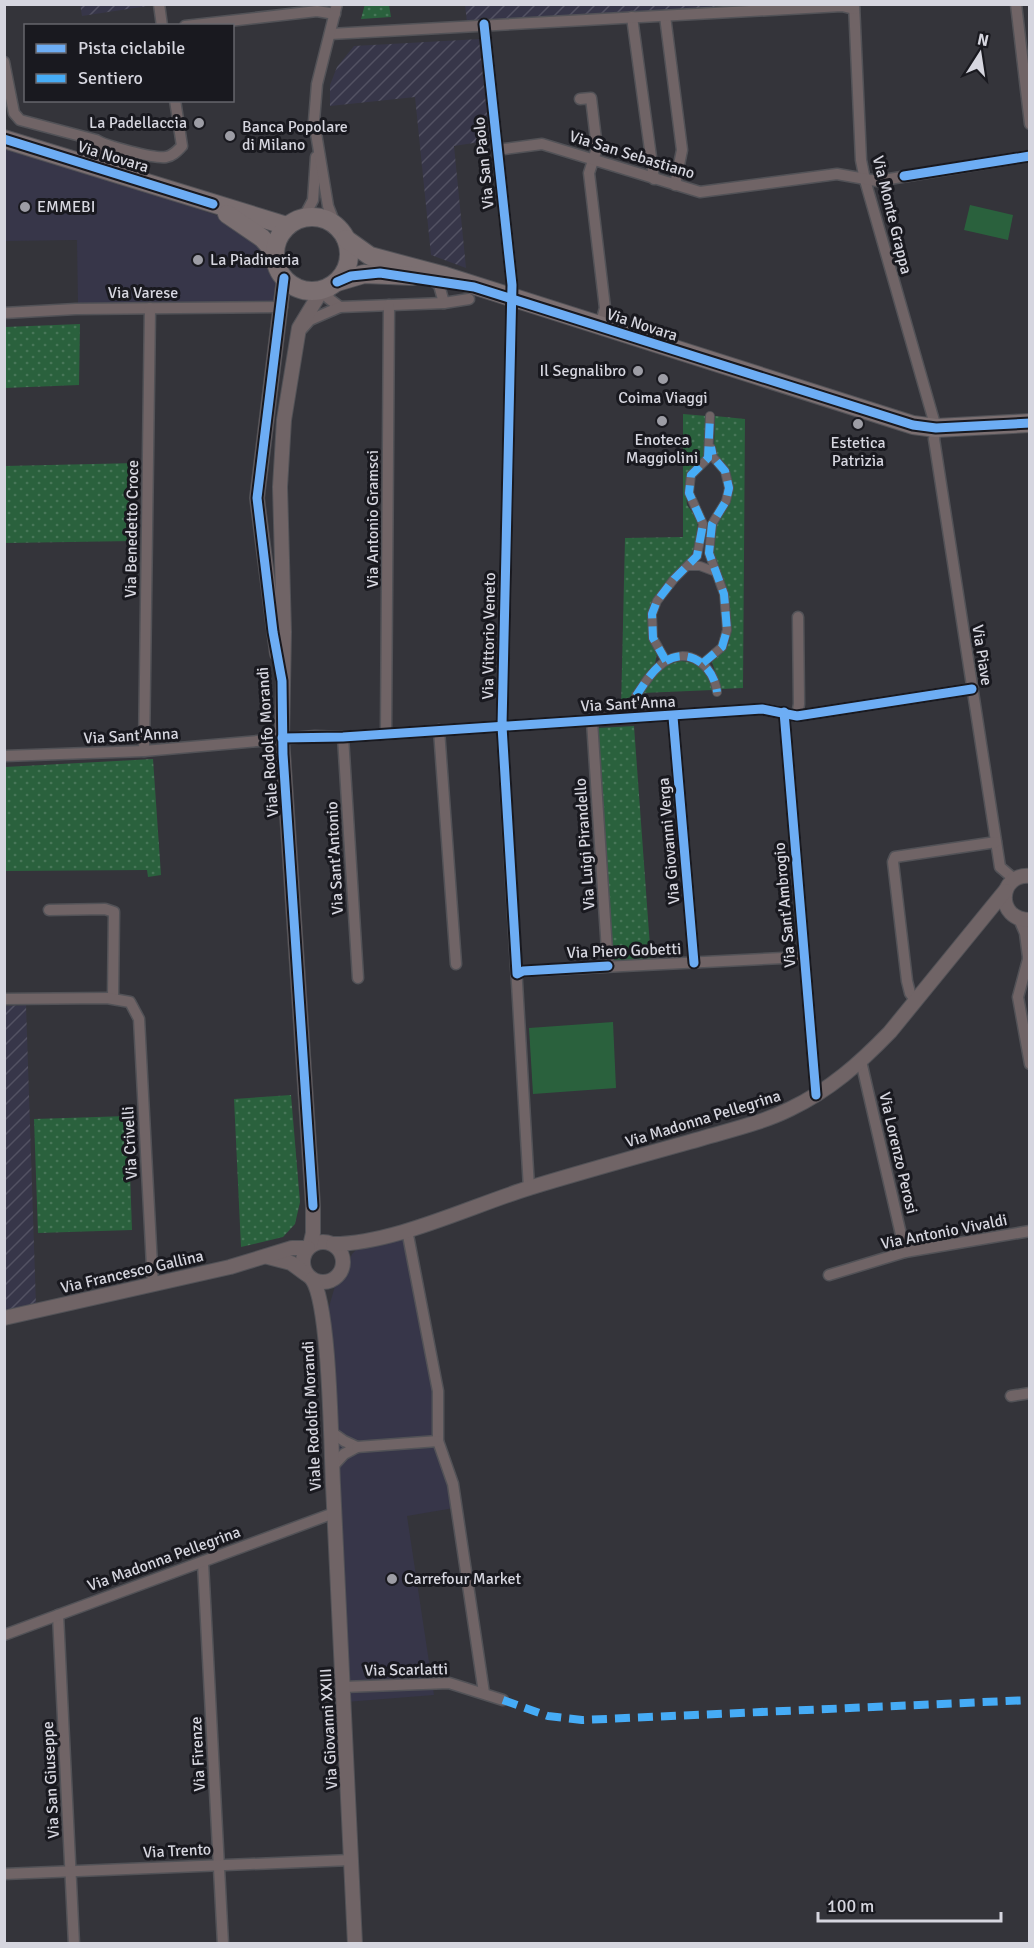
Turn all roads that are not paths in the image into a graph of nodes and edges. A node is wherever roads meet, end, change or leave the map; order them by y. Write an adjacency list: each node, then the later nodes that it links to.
1 (159, 4): 7 (street)
2 (1016, 4): 14 (street)
3 (854, 7): 6 (street); 23 (street, Via Monte Grappa)
4 (336, 9): 8 (street); 10 (street)
5 (632, 16): 6 (street); 9 (street); 22 (street)
6 (665, 16): 24 (street)
7 (162, 24)
8 (203, 24)
9 (484, 24): 10 (street); 18 (street, Via San Paolo)
10 (330, 34): 16 (street)
11 (4, 62): 17 (street)
12 (580, 99): 20 (street)
13 (175, 102): 17 (street)
14 (1029, 124)
15 (4, 139): 21 (main road, Via Novara)
16 (316, 139): 26 (street); 28 (street)
17 (105, 146): 21 (street)
18 (497, 150): 20 (street, Via San Sebastiano); 34 (street, Via San Paolo)
19 (1029, 156): 23 (street, Via San Sebastiano)
20 (594, 160): 22 (street, Via San Sebastiano); 41 (street)
21 (93, 166): 25 (main road, Via Novara)
22 (654, 179): 24 (street, Via San Sebastiano)
23 (865, 180): 24 (street, Via San Sebastiano); 45 (street, Via Monte Grappa)
24 (675, 185)
25 (213, 204): 27 (main road, Via Novara); 29 (main road, Via Novara)
26 (304, 218): 27 (main road); 28 (main road)
27 (287, 226): 29 (main road)
28 (340, 232): 32 (main road); 33 (main road, Via Novara)
29 (275, 252): 30 (main road)
30 (284, 278): 32 (main road); 37 (street, Viale Rodolfo Morandi)
31 (432, 280): 32 (main road, Via Novara); 33 (main road, Via Novara); 35 (street)
32 (330, 286): 38 (street); 42 (street, Viale Rodolfo Morandi)
33 (471, 293): 34 (main road, Via Novara); 35 (street)
34 (512, 298): 41 (main road, Via Novara); 60 (street, Via Vittorio Veneto)
35 (444, 303): 36 (street)
36 (389, 305): 38 (street); 62 (street, Via Antonio Gramsci)
37 (282, 307): 39 (street, Via Varese); 52 (street, Viale Rodolfo Morandi)
38 (340, 307): 42 (street)
39 (150, 308): 40 (street, Via Varese); 65 (street, Via Benedetto Croce)
40 (4, 313)
41 (600, 327): 45 (main road, Via Novara)
42 (297, 339): 52 (street, Viale Rodolfo Morandi)
43 (710, 416): 46 (street)
44 (1029, 423): 45 (main road, Via Novara)
45 (936, 428): 53 (street, Via Piave)
46 (710, 444): 47 (street); 48 (street)
47 (689, 566): 48 (street); 50 (street)
48 (716, 572): 51 (street)
49 (798, 617): 57 (street)
50 (666, 661): 51 (street); 55 (street)
51 (703, 663): 54 (street)
52 (282, 681): 64 (street, Viale Rodolfo Morandi)
53 (972, 689): 57 (street, Via Sant'Anna); 67 (street, Via Piave)
54 (717, 692)
55 (636, 696)
56 (784, 712): 57 (street, Via Sant'Anna); 58 (street, Via Sant'Anna); 73 (street, Via Sant'Ambrogio)
57 (797, 716)
58 (673, 717): 59 (street, Via Sant'Anna); 74 (street, Via Giovanni Verga)
59 (592, 721): 60 (street, Via Sant'Anna); 76 (street, Via Luigi Pirandello)
60 (502, 726): 61 (street, Via Sant'Anna); 77 (street, Via Vittorio Veneto)
61 (439, 730): 62 (street, Via Sant'Anna); 75 (street)
62 (386, 734): 63 (street, Via Sant'Anna)
63 (343, 737): 64 (street, Via Sant'Anna); 78 (street, Via Sant'Antonio)
64 (282, 738): 65 (street, Via Sant'Anna); 86 (street, Viale Rodolfo Morandi)
65 (144, 751): 66 (street, Via Sant'Anna)
66 (4, 756)
67 (996, 842): 68 (street, Via Piave); 81 (street)
68 (1021, 879): 70 (street); 71 (street, Via Madonna Pellegrina)
69 (49, 910): 79 (street)
70 (1020, 918): 71 (street); 72 (street)
71 (979, 925): 81 (street, Via Madonna Pellegrina)
72 (1029, 955): 83 (street)
73 (804, 957): 74 (street, Via Piero Gobetti); 84 (street, Via Sant'Ambrogio)
74 (694, 963): 76 (street, Via Piero Gobetti)
75 (456, 964)
76 (608, 966): 77 (street, Via Piero Gobetti)
77 (517, 974): 85 (street, Via Vittorio Veneto)
78 (358, 978)
79 (113, 998): 80 (street); 98 (street, Via Crivelli)
80 (4, 999)
81 (916, 1001): 82 (street, Via Madonna Pellegrina)
82 (861, 1061): 84 (street, Via Madonna Pellegrina); 92 (street, Via Lorenzo Perosi)
83 (1029, 1064)
84 (816, 1095): 85 (street, Via Madonna Pellegrina)
85 (529, 1188): 87 (street, Via Madonna Pellegrina)
86 (313, 1206): 90 (street, Viale Rodolfo Morandi); 91 (street, Viale Rodolfo Morandi)
87 (407, 1230): 89 (street, Via Madonna Pellegrina); 104 (street)
88 (1029, 1231): 92 (street, Via Antonio Vivaldi)
89 (369, 1239): 90 (street, Via Madonna Pellegrina); 94 (street, Via Madonna Pellegrina)
90 (330, 1243): 91 (street); 94 (street)
91 (309, 1247): 93 (street, Via Francesco Gallina); 96 (street)
92 (905, 1252): 95 (street, Via Antonio Vivaldi)
93 (266, 1257): 96 (street); 98 (street, Via Francesco Gallina)
94 (344, 1263): 97 (street)
95 (829, 1275)
96 (309, 1276): 97 (street); 99 (street, Viale Rodolfo Morandi)
97 (336, 1279): 99 (street, Viale Rodolfo Morandi)
98 (153, 1285): 100 (street, Via Francesco Gallina)
99 (323, 1317): 103 (street, Viale Rodolfo Morandi)
100 (4, 1318)
101 (1029, 1393): 102 (street)
102 (1011, 1396)
103 (330, 1431): 105 (street); 106 (street, Viale Rodolfo Morandi)
104 (438, 1441): 105 (street); 112 (street)
105 (357, 1447): 106 (street)
106 (332, 1467): 107 (street, Viale Rodolfo Morandi)
107 (334, 1513): 108 (street, Via Madonna Pellegrina); 111 (street, Via Giovanni XXIII)
108 (203, 1563): 109 (street, Via Madonna Pellegrina); 115 (street, Via Firenze)
109 (58, 1615): 110 (street, Via Madonna Pellegrina); 116 (street, Via San Giuseppe)
110 (4, 1635)
111 (343, 1687): 112 (street, Via Scarlatti); 114 (street, Via Giovanni XXIII)
112 (484, 1693): 113 (street, Via Scarlatti)
113 (504, 1700)
114 (351, 1860): 115 (street, Via Trento); 120 (street, Via Giovanni XXIII)
115 (219, 1864): 116 (street, Via Trento); 119 (street, Via Firenze)
116 (70, 1870): 117 (street, Via Trento); 118 (street, Via San Giuseppe)
117 (4, 1874)
118 (74, 1944)
119 (223, 1944)
120 (355, 1944)

